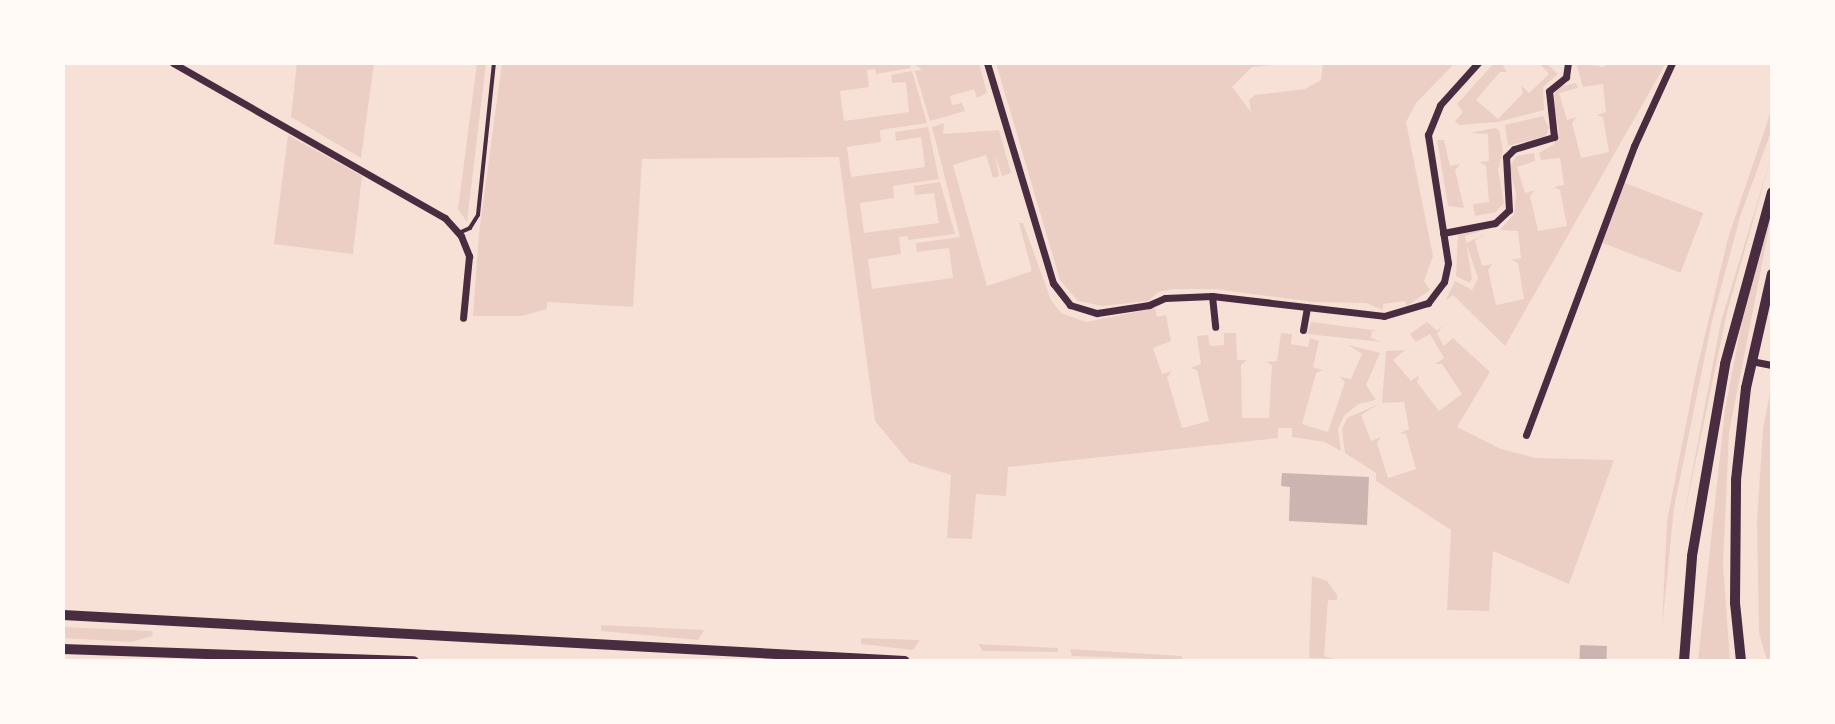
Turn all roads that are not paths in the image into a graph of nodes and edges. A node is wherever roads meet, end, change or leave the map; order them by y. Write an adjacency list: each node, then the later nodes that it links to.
1 (173, 63): 8 (street)
2 (494, 63): 8 (lane)
3 (987, 63): 11 (street)
4 (1478, 63): 9 (street)
5 (1568, 63): 9 (street)
6 (1672, 63): 18 (street)
7 (1772, 192): 23 (main road)
8 (459, 233): 13 (street)
9 (1443, 233): 12 (street)
10 (1772, 274): 16 (main road)
11 (1212, 296): 12 (street); 14 (street)
12 (1307, 307): 15 (street)
13 (463, 318)
14 (1214, 327)
15 (1303, 330)
16 (1751, 361): 17 (street); 24 (main road)
17 (1772, 365)
18 (1526, 435)
19 (63, 615): 22 (main road)
20 (63, 649): 21 (main road)
21 (414, 661)
22 (905, 661)
23 (1684, 661)
24 (1741, 661)

